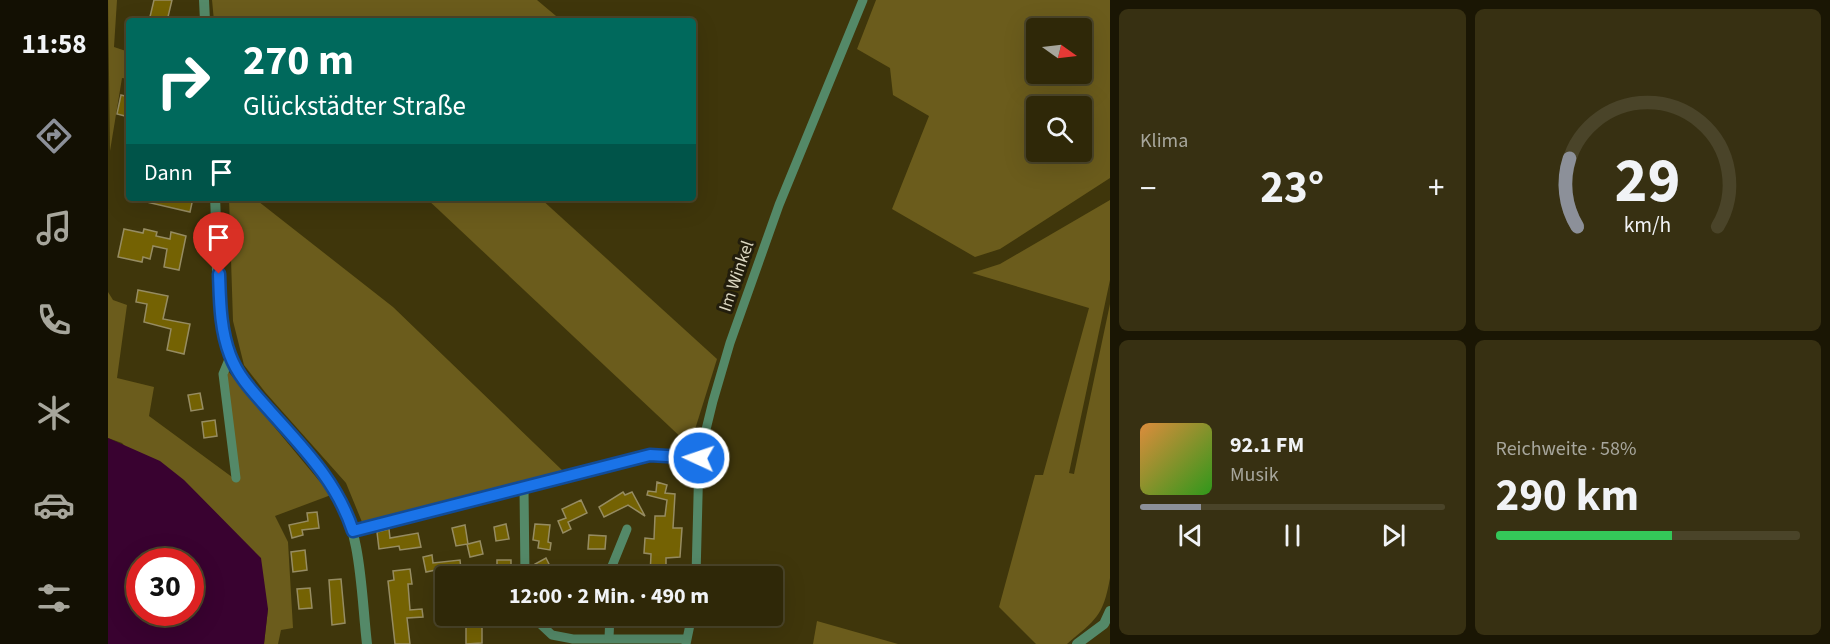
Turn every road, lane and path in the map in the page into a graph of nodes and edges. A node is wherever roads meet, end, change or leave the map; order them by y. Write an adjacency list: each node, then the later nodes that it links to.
1 (204, 0): 3 (street)
2 (863, 0): 6 (street, Im Winkel)
3 (205, 18)
4 (215, 201): 5 (street)
5 (230, 357): 7 (street); 10 (street)
6 (699, 458): 8 (street); 13 (street, Im Winkel)
7 (236, 478)
8 (524, 488): 10 (street); 11 (street)
9 (627, 529): 12 (street)
10 (353, 531): 20 (street)
11 (525, 566)
12 (612, 566)
13 (696, 566)
14 (1110, 610): 21 (street)
15 (542, 626): 18 (street)
16 (610, 626): 18 (street)
17 (689, 626): 19 (street)
18 (609, 638): 19 (street)
19 (686, 641)
20 (367, 644)
21 (1077, 644)

